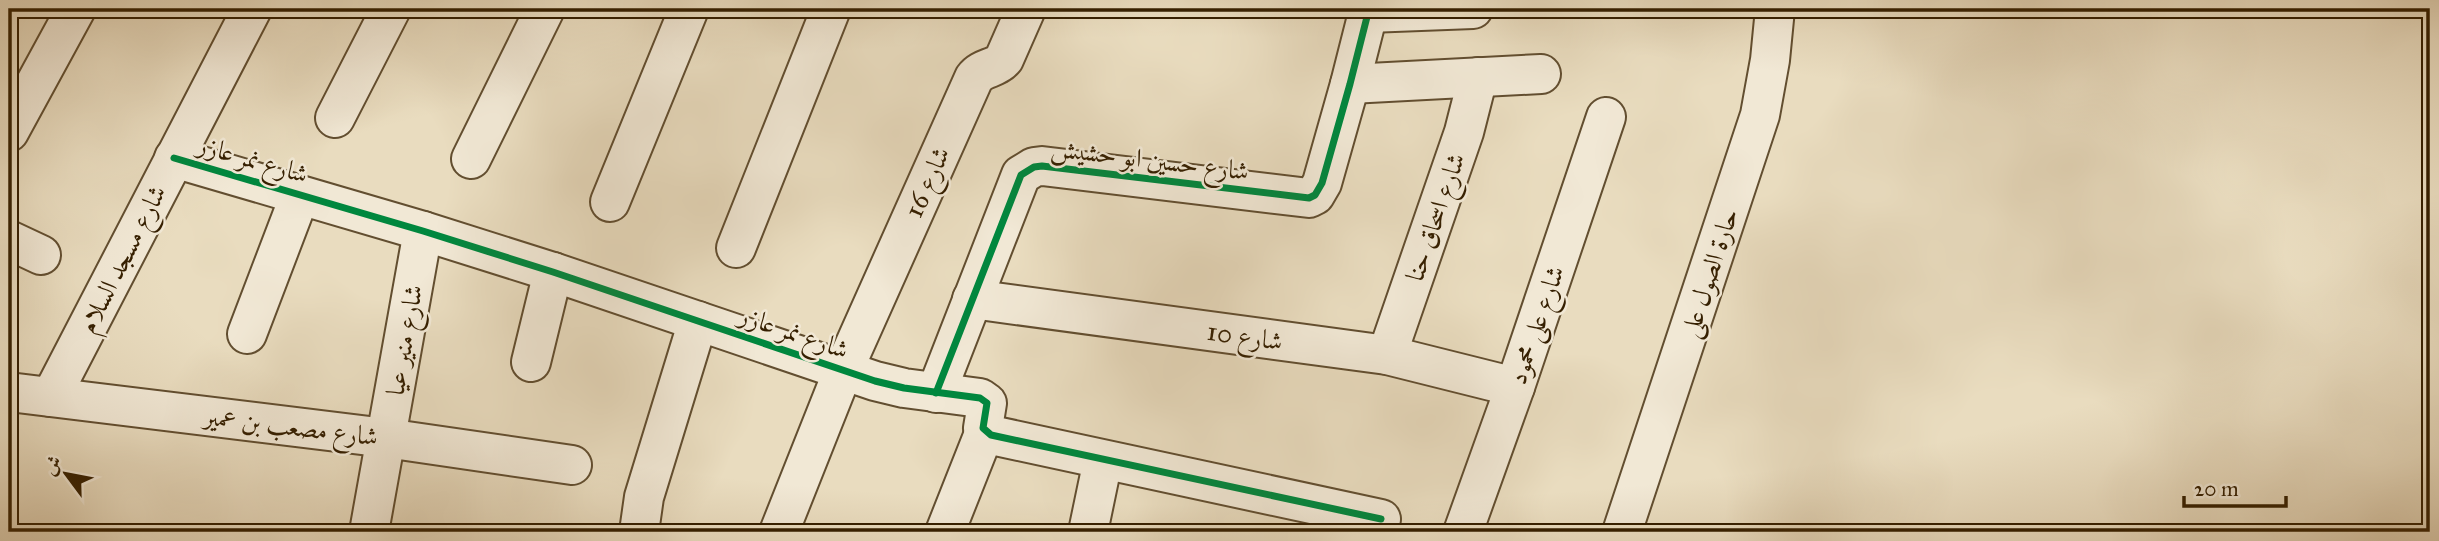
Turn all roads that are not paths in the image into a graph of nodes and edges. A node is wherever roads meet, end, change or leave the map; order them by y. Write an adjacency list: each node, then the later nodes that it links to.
1 (252, 9): 17 (street, شارع مسجد السلام)
2 (391, 9): 15 (street)
3 (545, 9): 18 (street)
4 (689, 9): 20 (street)
5 (831, 9): 22 (street)
6 (1026, 9): 29 (street, شارع 16)
7 (1473, 9): 10 (street)
8 (1775, 9): 46 (street, حارة الصول على)
9 (70, 10): 16 (street)
10 (1368, 11): 13 (street, شارع حسين ابو حشيش)
11 (1541, 74): 12 (street)
12 (1478, 77): 13 (street); 27 (street, شارع اسحاق حنا)
13 (1350, 84): 24 (street, شارع حسين ابو حشيش)
14 (1606, 117): 30 (street, شارع على محمود)
15 (335, 118)
16 (9, 132)
17 (174, 158): 19 (street, شارع نمر عازر); 33 (street, شارع مسجد السلام)
18 (471, 159)
19 (300, 195): 21 (street, شارع نمر عازر); 26 (street)
20 (610, 202)
21 (423, 231): 23 (street, شارع نمر عازر); 35 (street, شارع منير عيا)
22 (736, 248)
23 (553, 272): 25 (street, شارع نمر عازر); 28 (street)
24 (972, 299): 27 (street, شارع 10); 32 (street, شارع حسين ابو حشيش)
25 (698, 321): 29 (street, شارع نمر عازر); 41 (street)
26 (247, 334)
27 (1387, 355): 30 (street, شارع 10)
28 (531, 362)
29 (844, 371): 32 (street, شارع نمر عازر); 42 (street, شارع 16)
30 (1515, 387): 45 (street, شارع على محمود)
31 (9, 392): 33 (street, شارع مصعب بن عمير)
32 (936, 393): 34 (street, شارع نمر عازر)
33 (51, 397): 35 (street, شارع مصعب بن عمير)
34 (985, 431): 36 (street); 43 (street)
35 (386, 438): 37 (street, شارع مصعب بن عمير); 40 (street, شارع منير عيا)
36 (1103, 460): 39 (street); 44 (street)
37 (572, 465)
38 (1381, 519): 39 (street)
39 (1329, 520)
40 (369, 532)
41 (639, 532)
42 (779, 532)
43 (944, 532)
44 (1088, 532)
45 (1463, 532)
46 (1622, 532)

